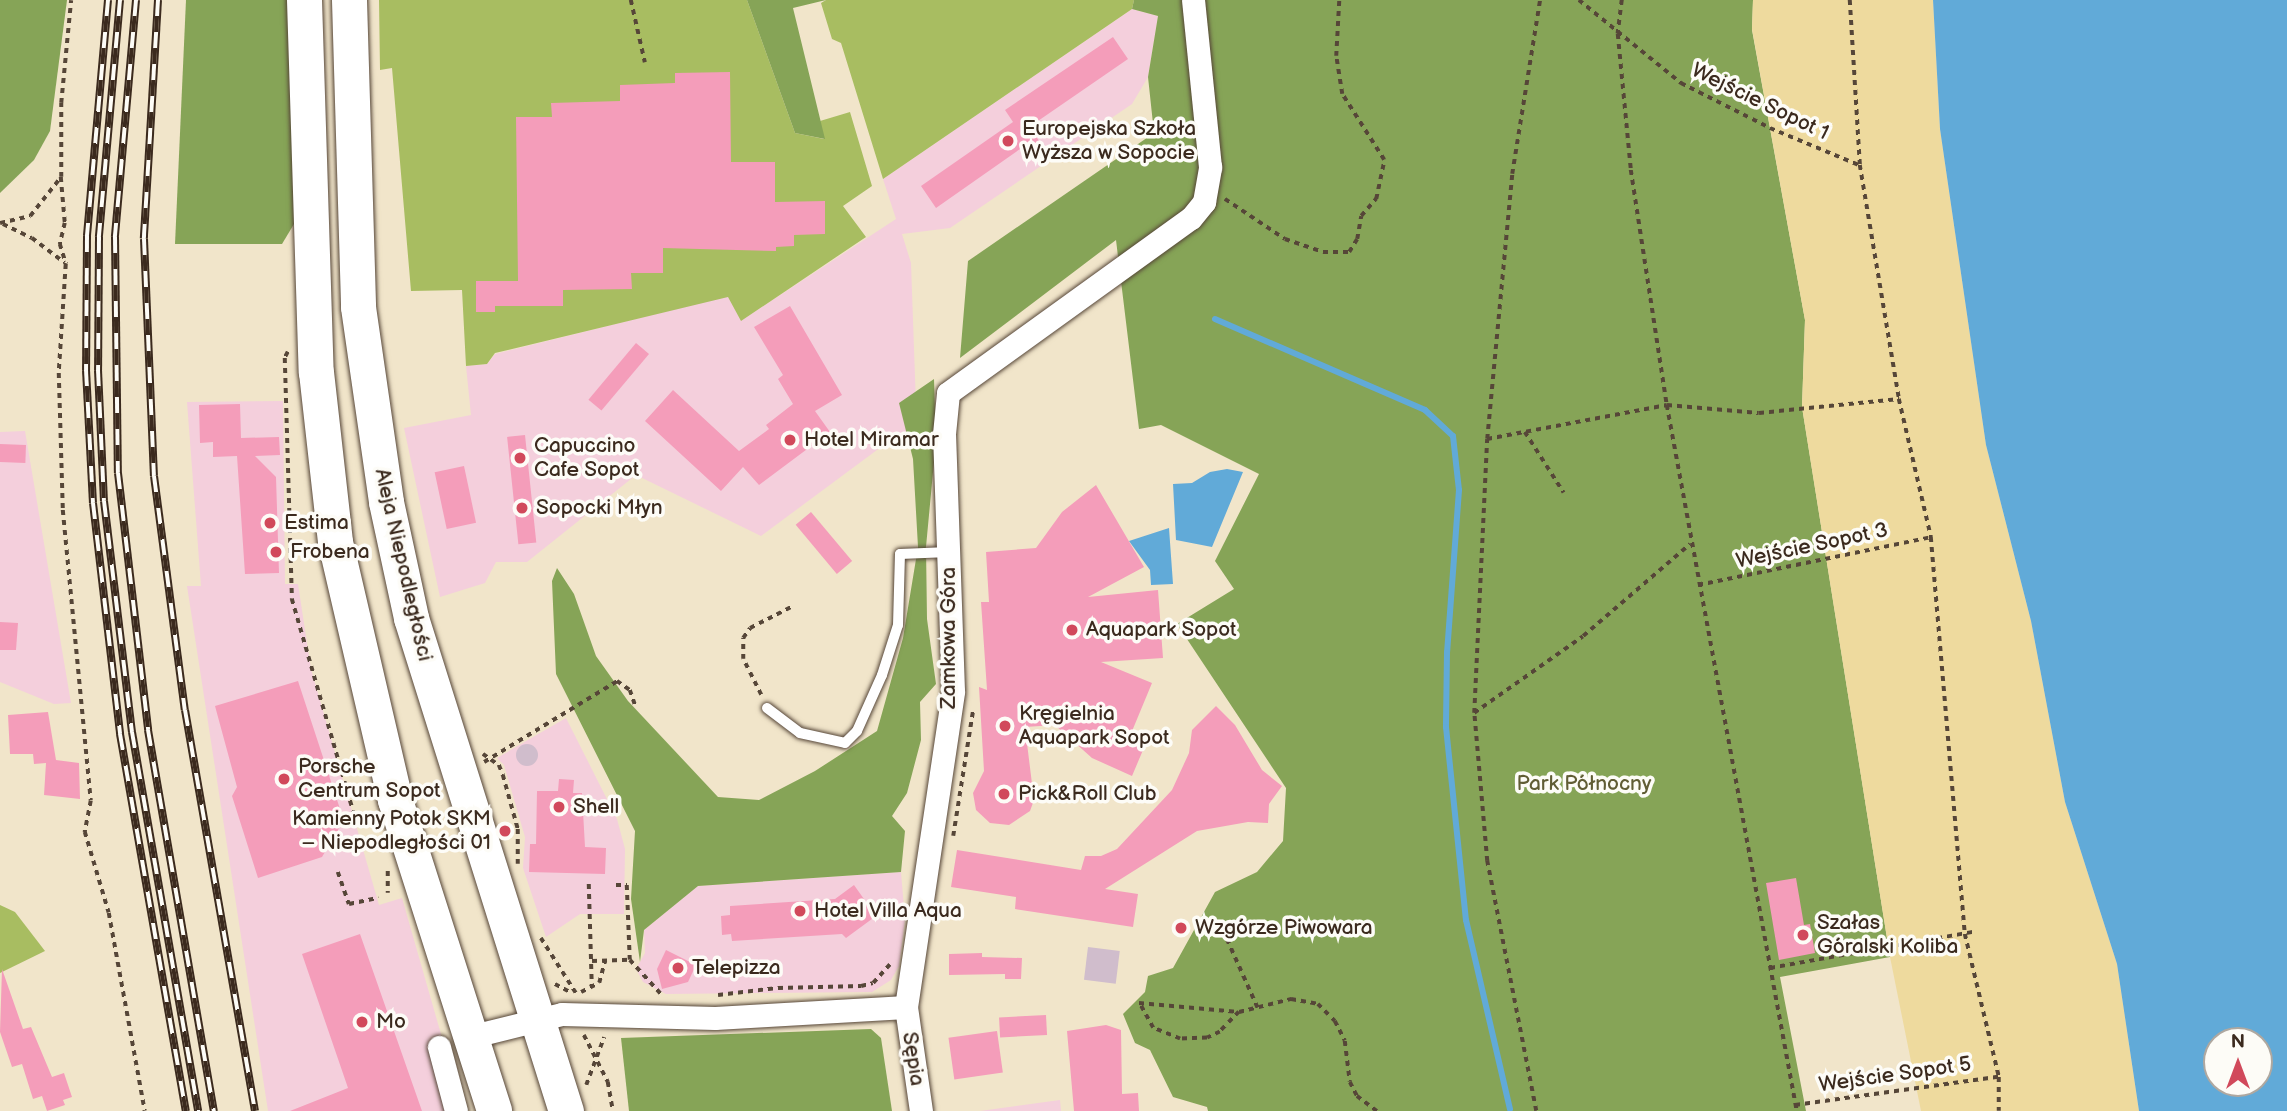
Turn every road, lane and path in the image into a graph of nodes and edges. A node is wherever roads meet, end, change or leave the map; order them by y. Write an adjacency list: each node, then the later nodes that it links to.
1 (71, 0): 14 (path)
2 (304, 0): 59 (main road)
3 (349, 0): 58 (main road, Aleja Niepodległości)
4 (631, 0): 12 (path)
5 (1193, 0): 15 (street)
6 (1339, 0): 15 (path)
7 (1540, 0): 22 (path)
8 (1580, 0): 11 (path, Wejście Sopot 1)
9 (1850, 0): 13 (path)
10 (1622, 1): 11 (path)
11 (1618, 34): 13 (path, Wejście Sopot 1); 20 (path)
12 (645, 62)
13 (1860, 165): 19 (path)
14 (61, 177): 16 (path); 17 (path)
15 (1209, 188): 26 (street, Zamkowa Góra)
16 (1, 223): 17 (path)
17 (65, 264): 64 (path)
18 (290, 352): 35 (path)
19 (1899, 399): 20 (path); 24 (path)
20 (1667, 405): 21 (path); 25 (path)
21 (1525, 432): 22 (path); 23 (path)
22 (1487, 439): 31 (path)
23 (1564, 493)
24 (1931, 537): 27 (path, Wejście Sopot 3); 43 (path)
25 (1691, 544): 27 (path); 31 (path)
26 (948, 552): 30 (lane); 55 (street, Zamkowa Góra)
27 (1698, 585): 49 (path)
28 (792, 607): 30 (path)
29 (636, 707): 33 (path)
30 (767, 708)
31 (1474, 713): 71 (path)
32 (478, 752): 33 (path)
33 (490, 758): 34 (path); 37 (path)
34 (479, 765)
35 (383, 818)
36 (338, 872): 40 (path)
37 (517, 873)
38 (589, 884): 47 (path)
39 (616, 884): 46 (path)
40 (378, 898)
41 (1219, 921): 56 (path)
42 (1973, 932): 43 (path)
43 (1965, 934): 49 (path); 62 (path)
44 (541, 940): 54 (path)
45 (894, 952): 52 (path)
46 (630, 960): 48 (path); 53 (path)
47 (592, 961): 48 (path); 51 (path)
48 (605, 961): 51 (path)
49 (1770, 968): 63 (path)
50 (554, 984): 54 (path)
51 (592, 987): 54 (path)
52 (707, 998)
53 (673, 1000)
54 (578, 1003): 55 (street); 58 (street); 68 (path)
55 (905, 1007): 69 (street, Sępia)
56 (1258, 1008): 57 (path); 70 (path)
57 (1239, 1012): 57 (path)
58 (536, 1017): 59 (street); 67 (main road, Aleja Niepodległości)
59 (454, 1042): 65 (street); 66 (main road)
60 (593, 1060): 61 (path)
61 (584, 1063)
62 (1999, 1077): 63 (path, Wejście Sopot 5); 73 (path)
63 (1795, 1105): 72 (path)
64 (145, 1111)
65 (456, 1111)
66 (494, 1111)
67 (566, 1111)
68 (612, 1111)
69 (921, 1111)
70 (1377, 1111)
71 (1536, 1111)
72 (1795, 1111)
73 (1999, 1111)

